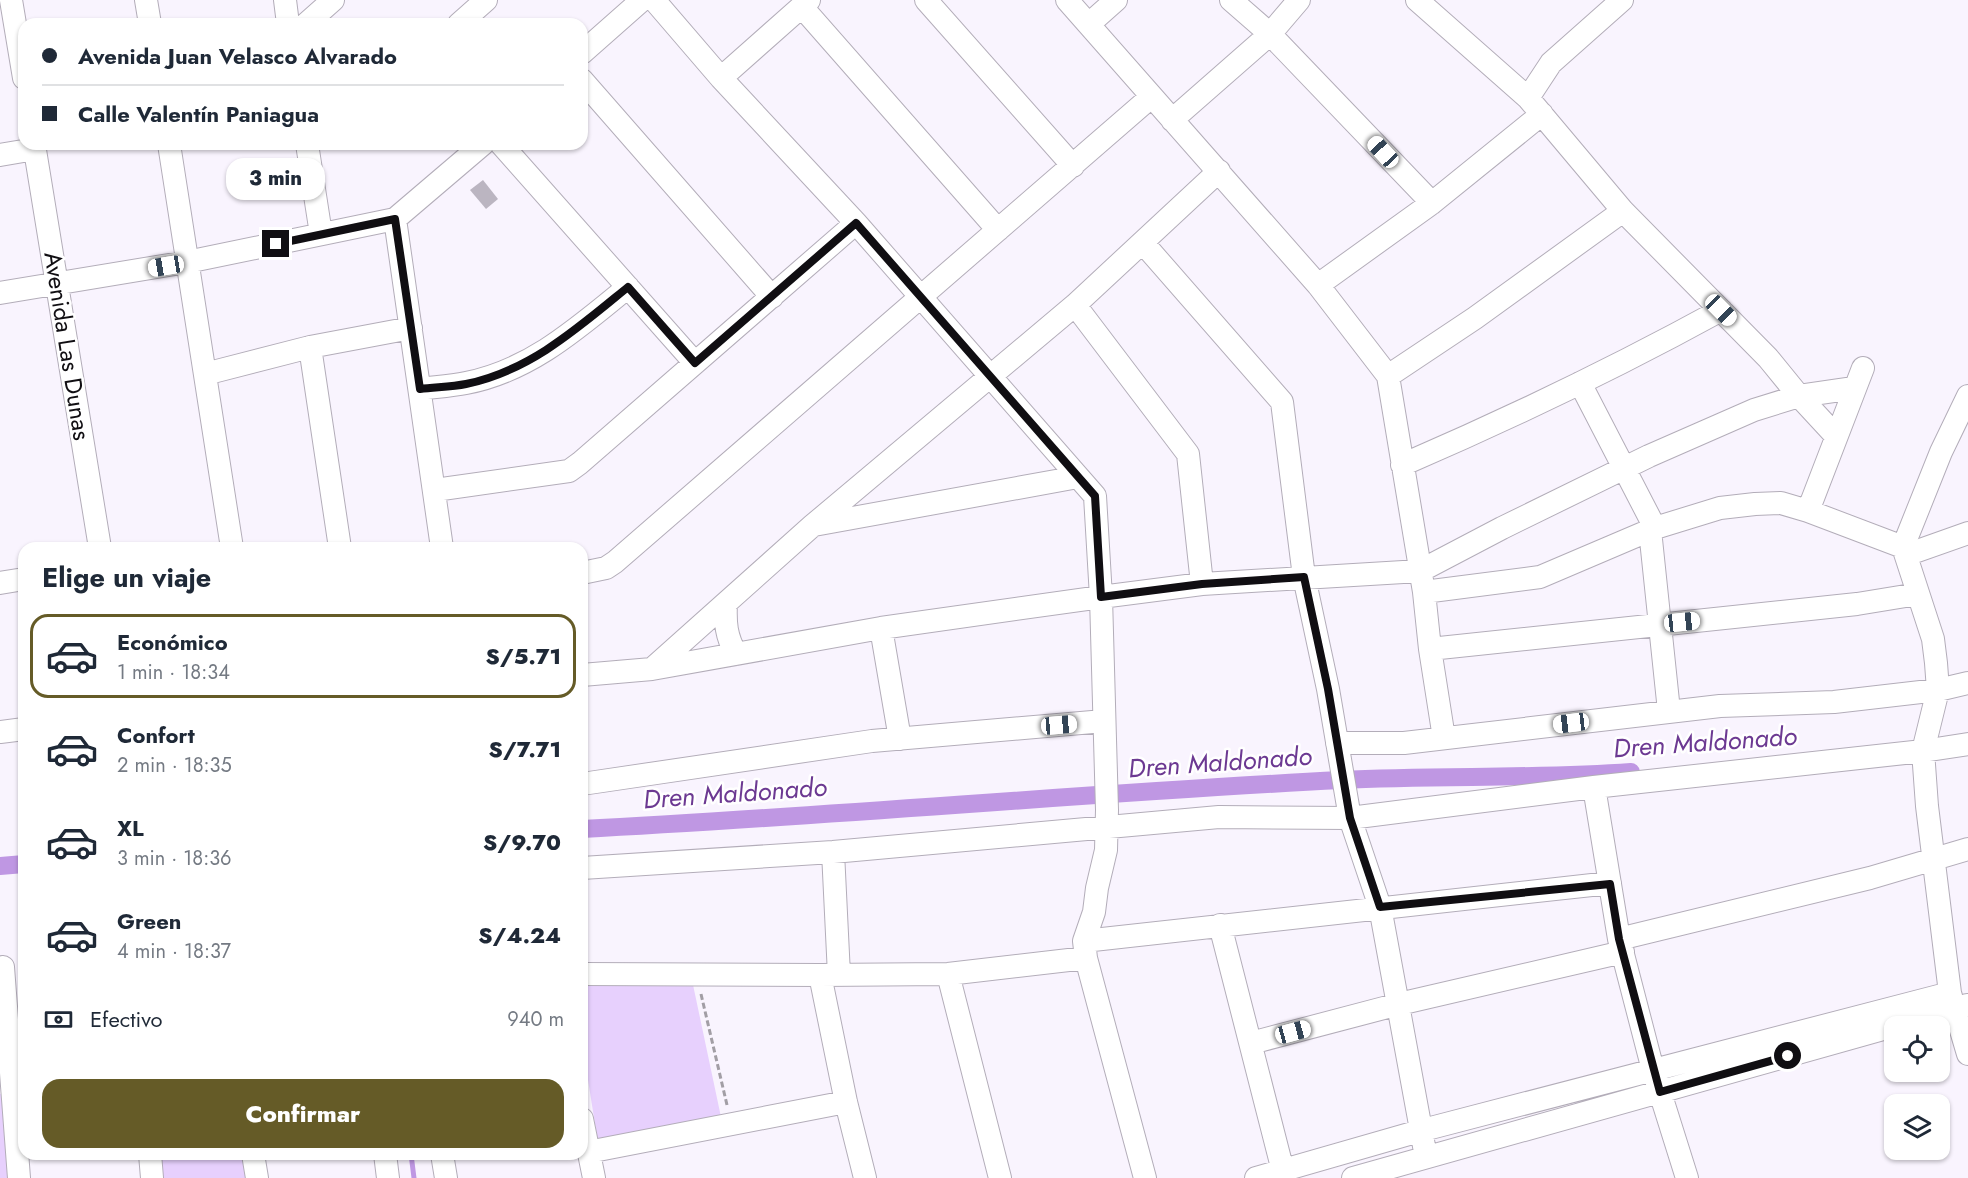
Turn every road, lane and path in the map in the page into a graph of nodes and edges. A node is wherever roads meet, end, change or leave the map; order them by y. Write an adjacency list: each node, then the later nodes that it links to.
1 (12, 0): 22 (street)
2 (146, 0): 16 (street)
3 (285, 0): 17 (street)
4 (333, 0): 18 (street)
5 (486, 0): 19 (street)
6 (642, 0): 23 (street)
7 (654, 0): 24 (street)
8 (926, 0): 36 (street)
9 (1067, 0): 20 (street)
10 (1116, 0): 20 (street)
11 (1231, 0): 21 (street)
12 (1299, 0): 21 (street)
13 (1417, 0): 27 (street)
14 (1622, 0): 27 (street)
15 (805, 3): 24 (street); 42 (street)
16 (149, 18)
17 (287, 18)
18 (313, 18)
19 (466, 18)
20 (1089, 24): 26 (street)
21 (1270, 34): 28 (street); 38 (street)
22 (18, 39)
23 (588, 47)
24 (721, 78): 41 (street)
25 (588, 87): 50 (street)
26 (1151, 97): 28 (street); 36 (street)
27 (1535, 106): 38 (street); 39 (street)
28 (1172, 120): 37 (street)
29 (22, 150): 35 (street)
30 (35, 150): 46 (street, Avenida Las Dunas)
31 (170, 150): 45 (street)
32 (308, 150): 43 (street)
33 (476, 150): 40 (street)
34 (506, 150): 48 (street)
35 (0, 155)
36 (1073, 166): 42 (street)
37 (1219, 171): 44 (street); 47 (street)
38 (1432, 203): 47 (street)
39 (1623, 211): 53 (street); 59 (street)
40 (395, 219): 43 (street); 54 (street)
41 (856, 223): 50 (street); 51 (street)
42 (998, 230): 51 (street)
43 (321, 234): 45 (street)
44 (1143, 243): 52 (street); 79 (street)
45 (188, 262): 46 (street); 57 (street)
46 (57, 283): 49 (street); 73 (street, Avenida Las Dunas)
47 (1318, 285): 59 (street)
48 (628, 287): 56 (street); 61 (street)
49 (0, 293)
50 (772, 297): 56 (street)
51 (920, 297): 58 (street); 78 (street)
52 (1075, 304): 58 (street); 83 (street)
53 (1721, 310): 60 (street); 62 (street)
54 (411, 328): 55 (street); 61 (street)
55 (310, 347): 57 (street); 75 (street)
56 (695, 363): 68 (street)
57 (205, 374): 74 (street)
58 (990, 376): 67 (street); 70 (street)
59 (1388, 376): 65 (street)
60 (1580, 383): 65 (street); 66 (street)
61 (420, 389): 68 (street)
62 (1799, 396): 64 (street); 64 (street); 66 (street)
63 (1968, 396): 77 (street)
64 (1836, 436): 69 (street)
65 (1402, 465): 81 (street)
66 (1623, 469): 71 (street); 81 (street)
67 (1078, 477): 70 (street); 85 (street)
68 (435, 490): 76 (street)
69 (1808, 511): 71 (street); 77 (street)
70 (812, 526): 86 (street)
71 (1652, 529): 81 (street); 87 (street)
72 (1968, 533): 77 (street)
73 (99, 542)
74 (231, 542)
75 (339, 542)
76 (441, 542)
77 (1905, 551): 84 (street)
78 (588, 572)
79 (1304, 577): 81 (street); 83 (street); 101 (street)
80 (18, 580): 82 (street)
81 (1422, 581): 89 (street)
82 (0, 583)
83 (1202, 584): 85 (street)
84 (1918, 594): 87 (street); 94 (street)
85 (1101, 597): 88 (street); 96 (street)
86 (726, 603): 90 (street); 91 (street)
87 (1660, 624): 89 (street); 95 (street)
88 (881, 628): 90 (street); 100 (street)
89 (1430, 649): 99 (street)
90 (736, 654): 91 (street)
91 (652, 669): 92 (street)
92 (588, 674)
93 (1968, 684): 94 (street)
94 (1938, 690): 95 (street); 103 (street)
95 (1669, 711): 99 (street)
96 (1104, 721): 100 (street); 106 (street)
97 (18, 730): 98 (street)
98 (0, 732)
99 (1444, 738): 101 (street)
100 (900, 739): 104 (street)
101 (1337, 743): 107 (street)
102 (1968, 744): 103 (street)
103 (1923, 751): 105 (street); 110 (street)
104 (588, 783)
105 (1594, 787): 107 (street); 112 (street)
106 (1107, 818): 107 (street); 109 (street); 116 (street)
107 (1350, 818): 113 (street)
108 (1968, 849): 110 (street)
109 (833, 852): 111 (street); 121 (street)
110 (1933, 859): 115 (street); 122 (street)
111 (588, 868)
112 (1610, 884): 113 (street); 115 (street)
113 (1380, 907): 114 (street); 123 (street)
114 (1220, 925): 116 (street); 126 (street)
115 (1621, 946): 123 (street); 128 (street)
116 (1085, 950): 120 (street); 149 (street)
117 (9, 968): 129 (street)
118 (588, 974): 119 (street)
119 (697, 974): 121 (street); 132 (path)
120 (948, 974): 121 (street); 148 (street)
121 (829, 975): 131 (street)
122 (1958, 1002): 124 (street); 127 (street); 128 (street)
123 (1399, 1004): 126 (street); 133 (street)
124 (1921, 1016)
125 (1884, 1029): 130 (street)
126 (1251, 1043): 140 (street)
127 (1968, 1054)
128 (1653, 1070): 130 (street); 133 (street)
129 (6, 1090): 141 (street)
130 (1660, 1092): 135 (street); 152 (street)
131 (846, 1102): 132 (street); 147 (street)
132 (732, 1124): 134 (street)
133 (1423, 1130): 135 (street); 140 (street)
134 (588, 1152): 146 (street)
135 (1426, 1157): 151 (street)
136 (150, 1160): 142 (street)
137 (254, 1160): 143 (street)
138 (386, 1160): 144 (street)
139 (443, 1160): 145 (street)
140 (1285, 1175): 150 (street)
141 (19, 1178)
142 (152, 1178)
143 (257, 1178)
144 (388, 1178)
145 (446, 1178)
146 (594, 1178)
147 (865, 1178)
148 (1000, 1178)
149 (1145, 1178)
150 (1256, 1178)
151 (1353, 1178)
152 (1687, 1178)

